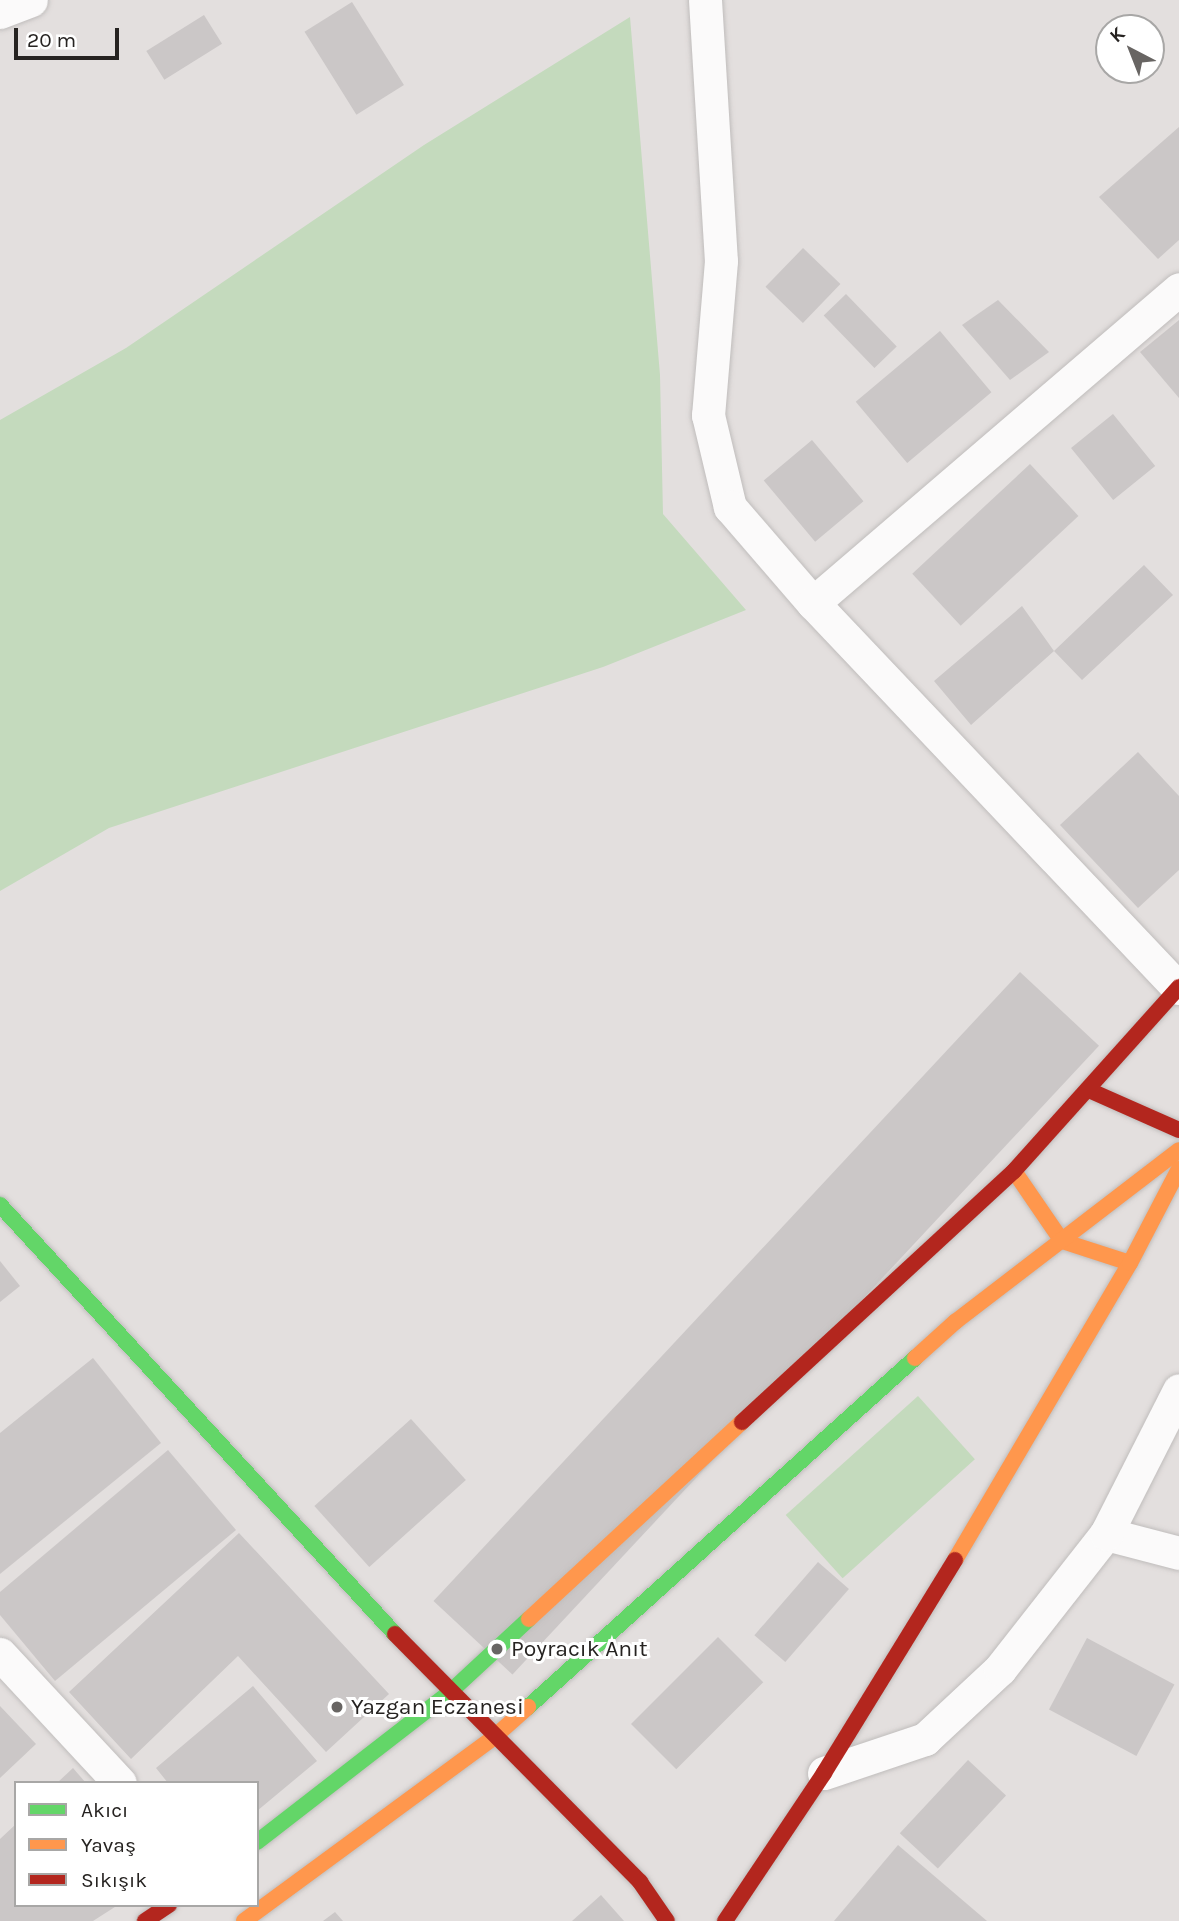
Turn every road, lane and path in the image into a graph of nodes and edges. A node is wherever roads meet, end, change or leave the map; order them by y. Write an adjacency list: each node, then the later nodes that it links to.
1 (31, 0): 3 (street)
2 (705, 0): 5 (street)
3 (0, 12)
4 (1179, 289): 5 (street)
5 (813, 603): 6 (street)
6 (1179, 988): 7 (main road)
7 (1091, 1091): 8 (main road); 11 (main road)
8 (1179, 1130)
9 (1179, 1150): 13 (main road)
10 (1179, 1169): 14 (main road)
11 (1014, 1171): 13 (main road); 19 (main road)
12 (0, 1205): 19 (main road)
13 (1062, 1241): 14 (main road); 20 (main road)
14 (1130, 1262): 21 (main road)
15 (1179, 1391): 16 (street)
16 (1106, 1535): 17 (street); 21 (street)
17 (1179, 1553)
18 (0, 1654): 22 (street)
19 (449, 1693): 20 (main road); 23 (main road)
20 (493, 1738): 26 (main road); 27 (main road)
21 (824, 1773): 28 (main road)
22 (118, 1781)
23 (259, 1840)
24 (166, 1907): 25 (main road)
25 (145, 1921)
26 (244, 1921)
27 (667, 1921)
28 (725, 1921)

